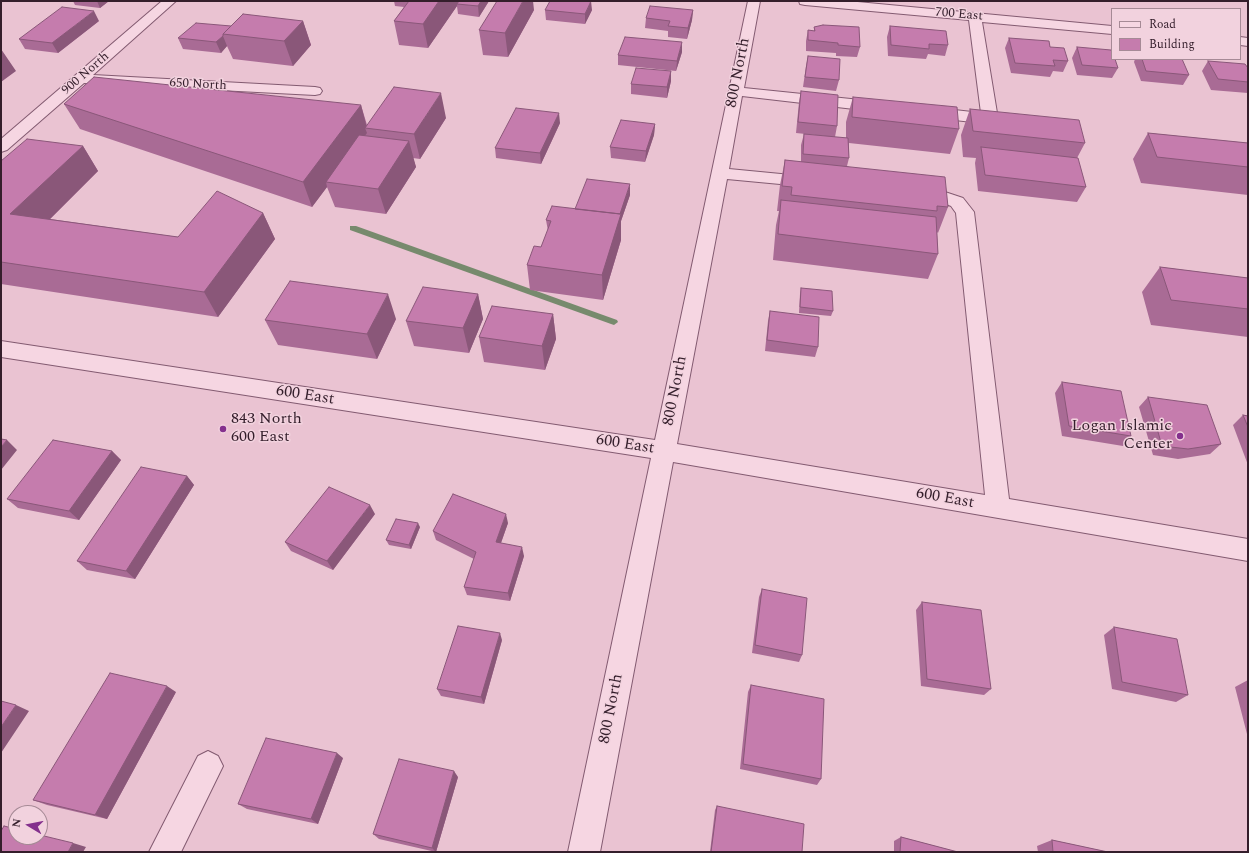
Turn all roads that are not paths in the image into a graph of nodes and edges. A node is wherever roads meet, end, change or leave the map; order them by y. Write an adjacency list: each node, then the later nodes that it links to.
1 (170, 1): 6 (street, 900 North)
2 (754, 1): 8 (street, 800 North)
3 (805, 1): 4 (street, 700 East)
4 (975, 17): 5 (street, 700 East); 10 (street)
5 (1111, 30)
6 (82, 78): 7 (street, 650 North); 12 (street, 900 North)
7 (315, 91)
8 (735, 91): 9 (street); 14 (street, 800 North)
9 (897, 109)
10 (913, 111)
11 (1, 128): 12 (street)
12 (18, 133): 13 (street, 900 North)
13 (1, 147)
14 (719, 173): 15 (street); 18 (street, 800 North)
15 (832, 184)
16 (903, 192): 19 (street)
17 (1, 349): 18 (street, 600 East)
18 (664, 451): 19 (street, 600 East); 23 (street, 800 North)
19 (998, 508): 20 (street, 600 East)
20 (1248, 550)
21 (208, 766): 22 (street)
22 (165, 852)
23 (584, 852)

